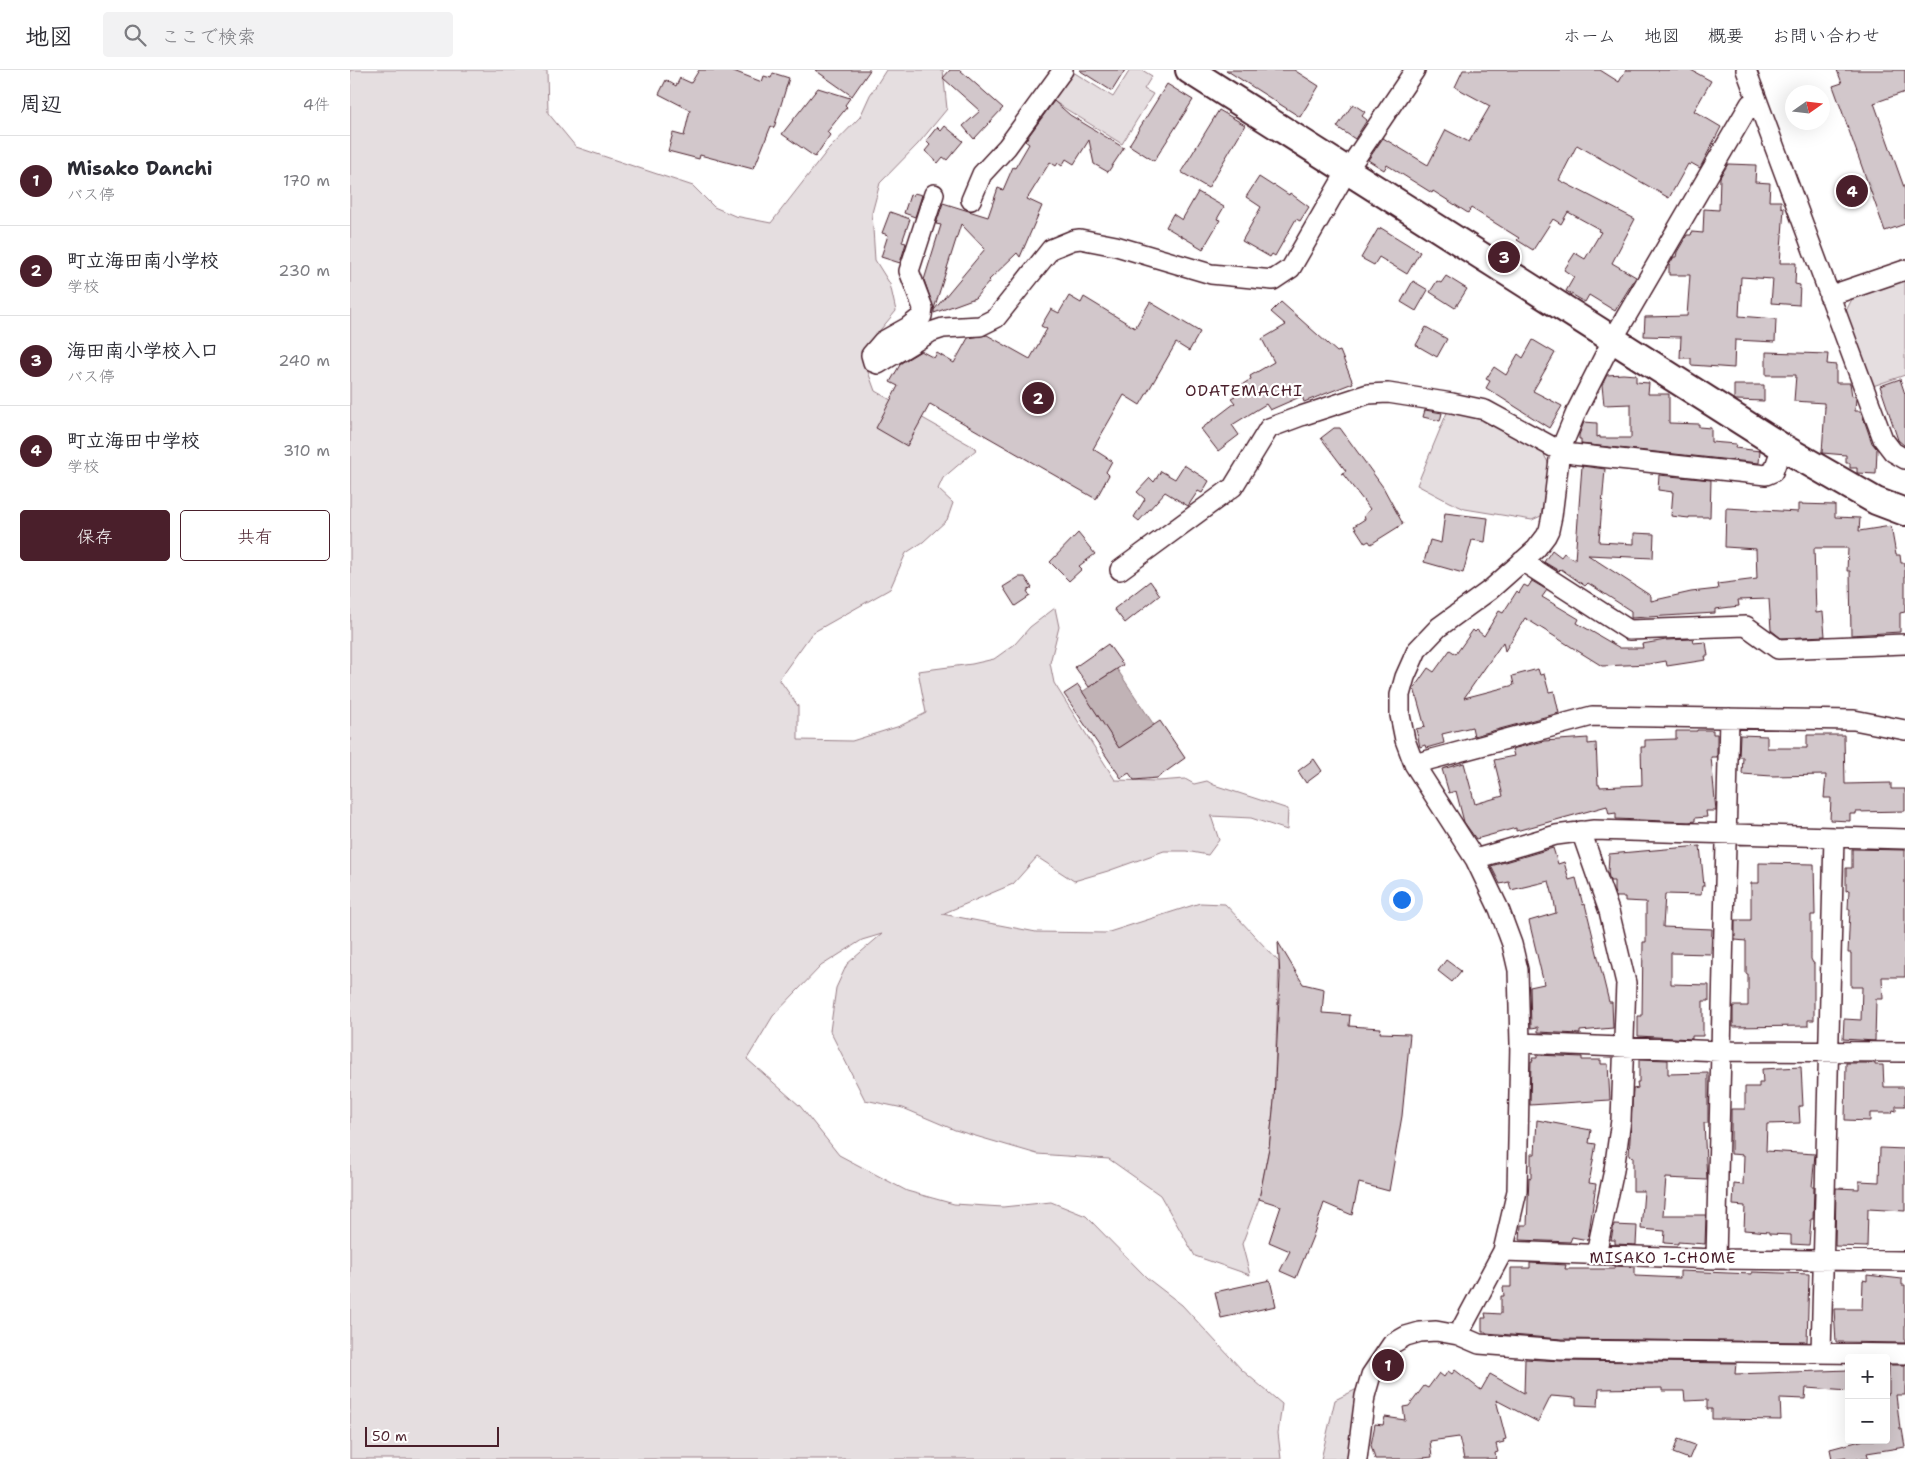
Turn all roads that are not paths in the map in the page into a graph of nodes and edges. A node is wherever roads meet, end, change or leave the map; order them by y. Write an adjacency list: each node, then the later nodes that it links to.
1 (1063, 70): 8 (street)
2 (1189, 70): 6 (street)
3 (1415, 70): 6 (street)
4 (1746, 70): 5 (street)
5 (1757, 101): 10 (street); 11 (street)
6 (1347, 171): 7 (street); 11 (street)
7 (934, 194)
8 (971, 200)
9 (1905, 270): 10 (street)
10 (1830, 296): 14 (street)
11 (1613, 339): 12 (street); 13 (street)
12 (1782, 448): 13 (street); 15 (street)
13 (1560, 451): 16 (street); 17 (street)
14 (1905, 459)
15 (1905, 512)
16 (1522, 561): 18 (street); 21 (street)
17 (1120, 570)
18 (1905, 644)
19 (1730, 718): 20 (street); 21 (street); 23 (street)
20 (1905, 730)
21 (1414, 764): 26 (street)
22 (1581, 832): 23 (street); 26 (street); 28 (street)
23 (1727, 833): 24 (street); 29 (street)
24 (1834, 837): 25 (street); 30 (street)
25 (1905, 839)
26 (1475, 859): 27 (street)
27 (1520, 1044): 28 (street); 32 (street)
28 (1624, 1047): 29 (street); 33 (street)
29 (1721, 1051): 30 (street); 34 (street)
30 (1827, 1052): 31 (street); 35 (street)
31 (1905, 1052)
32 (1503, 1251): 33 (street); 37 (street)
33 (1596, 1254): 34 (street)
34 (1716, 1259): 35 (street)
35 (1823, 1260): 36 (street); 38 (street)
36 (1905, 1261)
37 (1458, 1335): 38 (street); 40 (street)
38 (1820, 1353): 39 (street)
39 (1905, 1354)
40 (1357, 1459)

